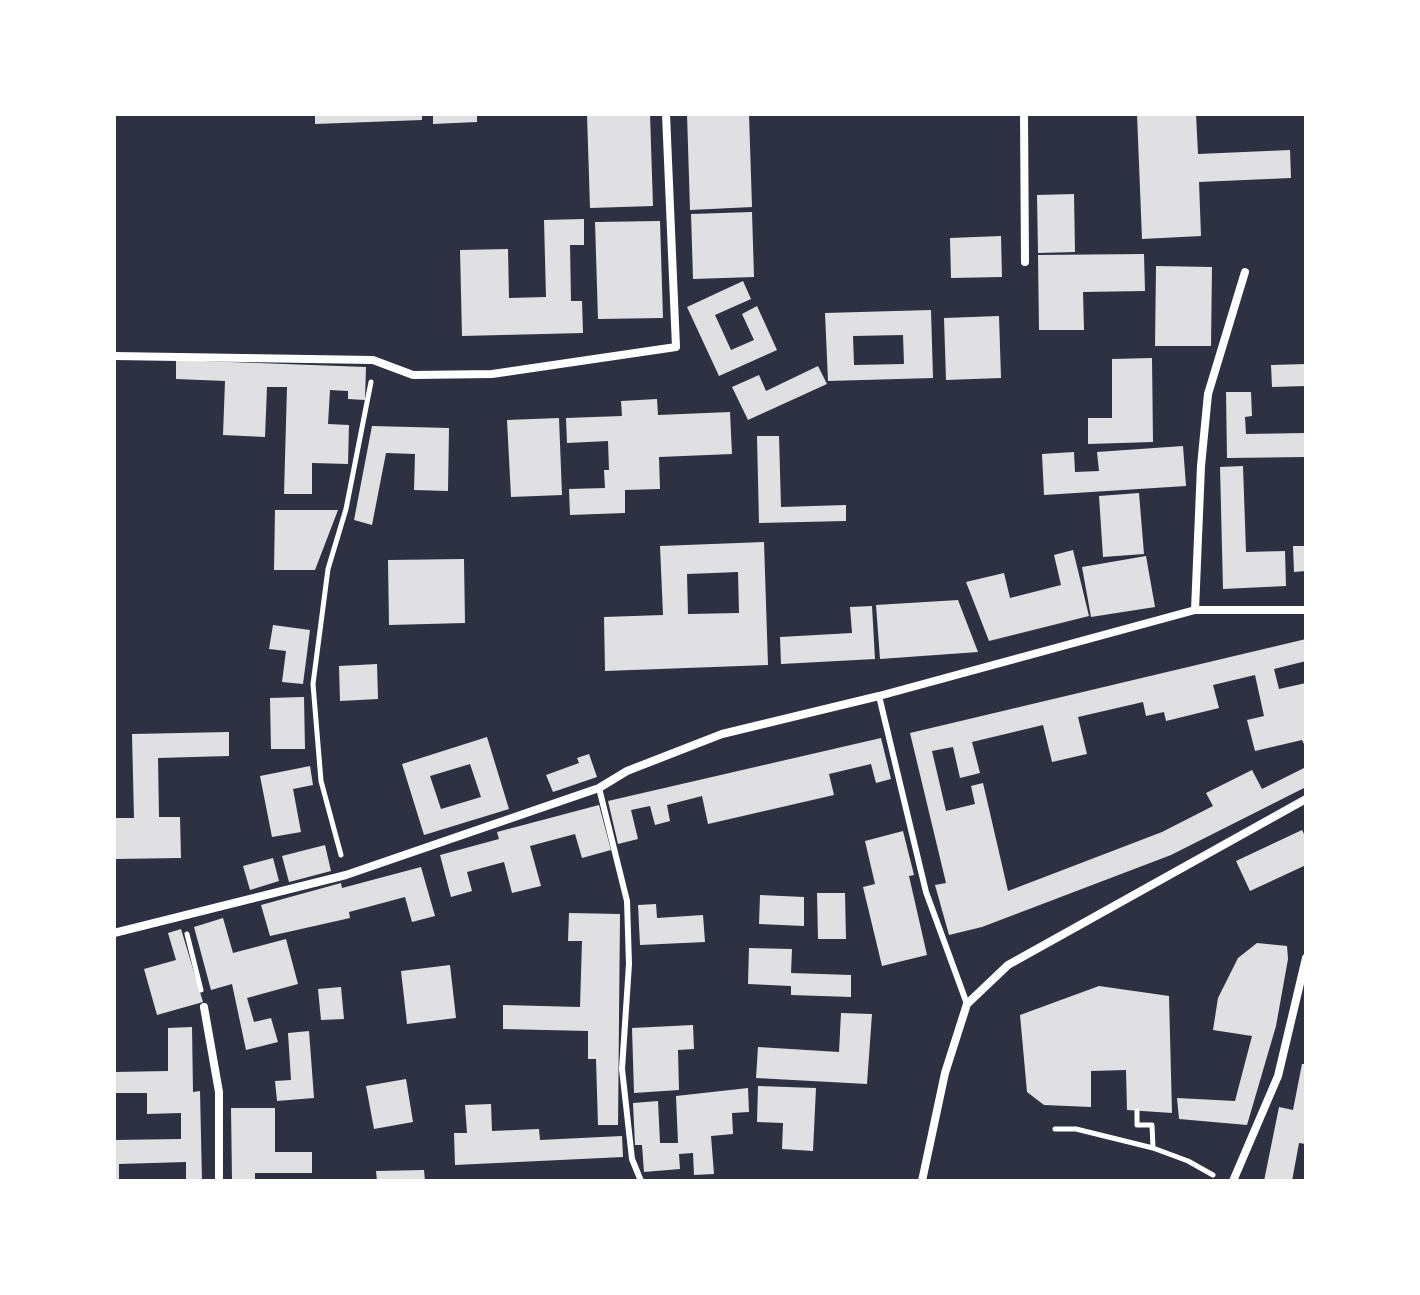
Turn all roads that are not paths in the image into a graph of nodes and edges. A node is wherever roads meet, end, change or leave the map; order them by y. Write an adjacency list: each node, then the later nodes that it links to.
1 (666, 114): 5 (street)
2 (1024, 114): 3 (street)
3 (1025, 262)
4 (1245, 272): 6 (street)
5 (114, 356)
6 (1195, 610): 7 (street); 8 (street)
7 (1306, 610)
8 (879, 696): 9 (street); 13 (lane)
9 (599, 788): 11 (street); 16 (lane)
10 (1306, 799): 13 (street)
11 (114, 933)
12 (1306, 958): 18 (street)
13 (967, 1004): 17 (street)
14 (204, 1007): 15 (street)
15 (219, 1181)
16 (641, 1181)
17 (922, 1181)
18 (1233, 1181)

